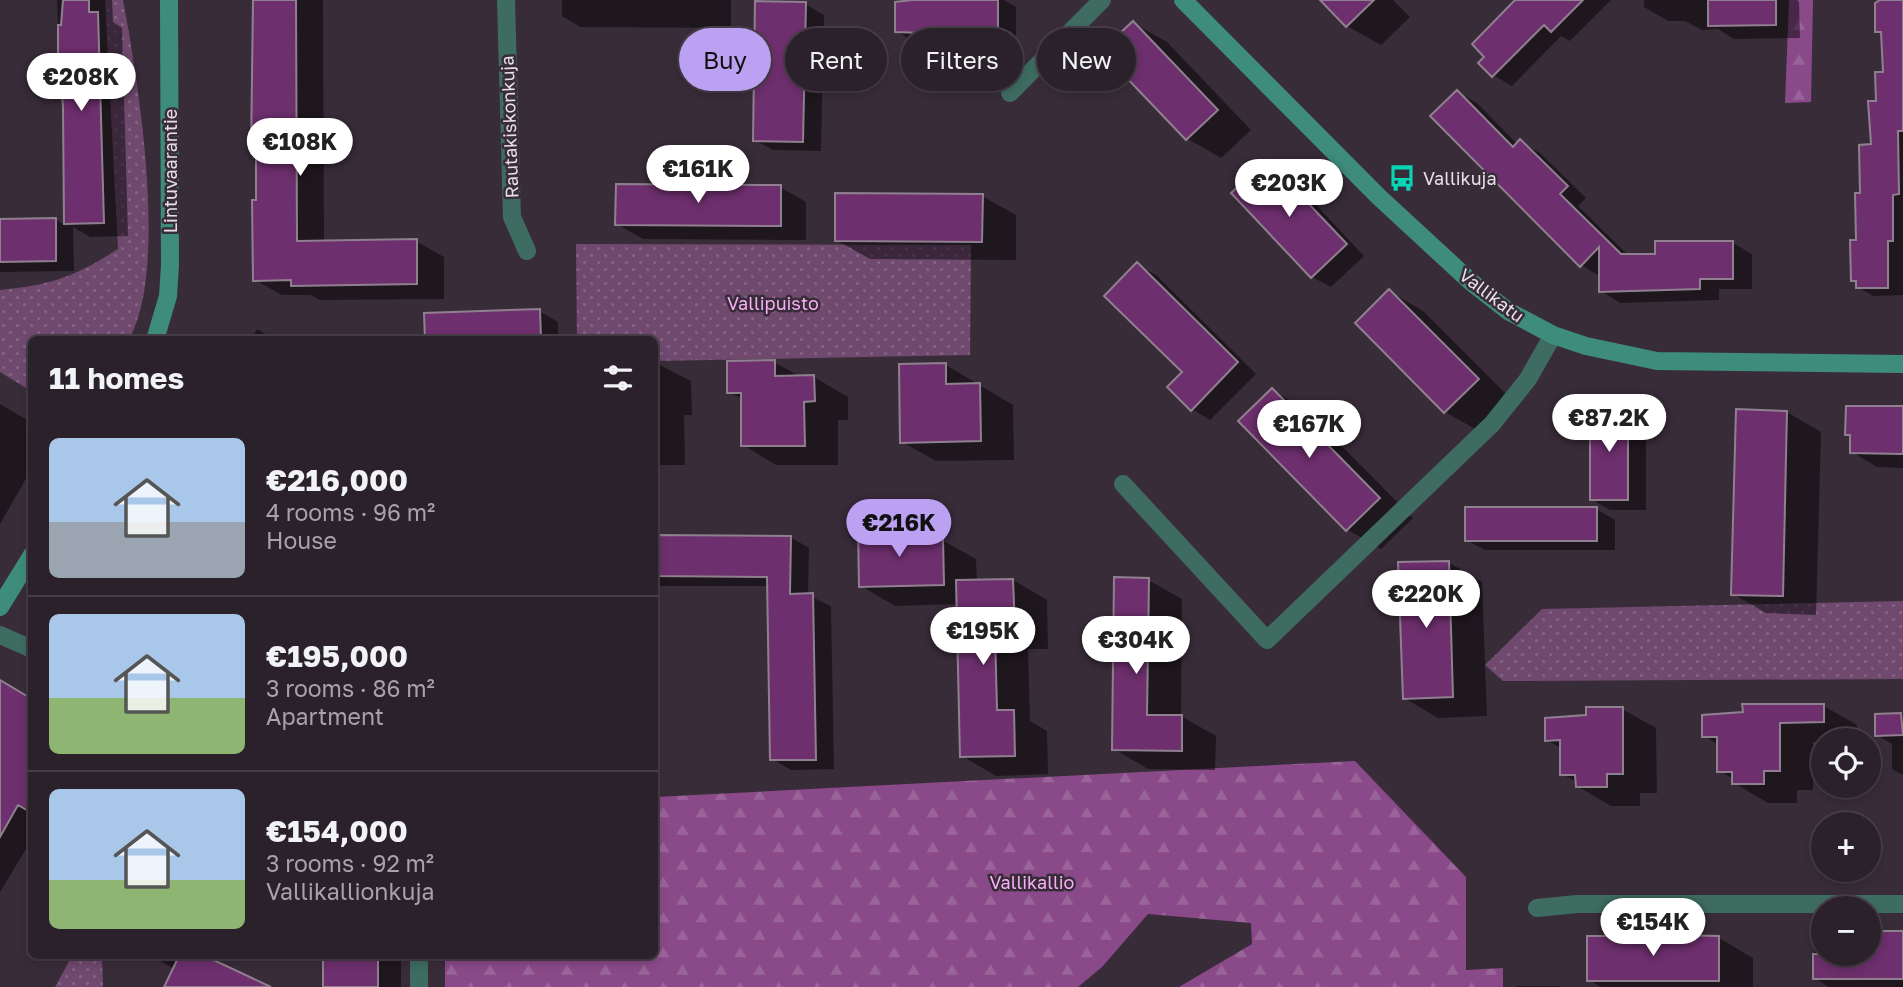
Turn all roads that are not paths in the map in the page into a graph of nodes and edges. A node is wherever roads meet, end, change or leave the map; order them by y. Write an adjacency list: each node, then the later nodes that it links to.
1 (169, 0): 8 (main road, Lintuvaarantie)
2 (506, 0): 6 (street, Rautakiskonkuja)
3 (1102, 0): 5 (street)
4 (1183, 0): 7 (main road, Vallikatu)
5 (1010, 93)
6 (527, 251)
7 (1553, 335): 9 (main road, Vallikatu); 10 (street)
8 (157, 336)
9 (1903, 364)
10 (1123, 484)
11 (28, 562): 12 (main road)
12 (0, 607)
13 (0, 635): 14 (street)
14 (28, 647)
15 (1903, 904): 16 (street)
16 (1537, 908)
17 (419, 959): 18 (street)
18 (419, 987)

